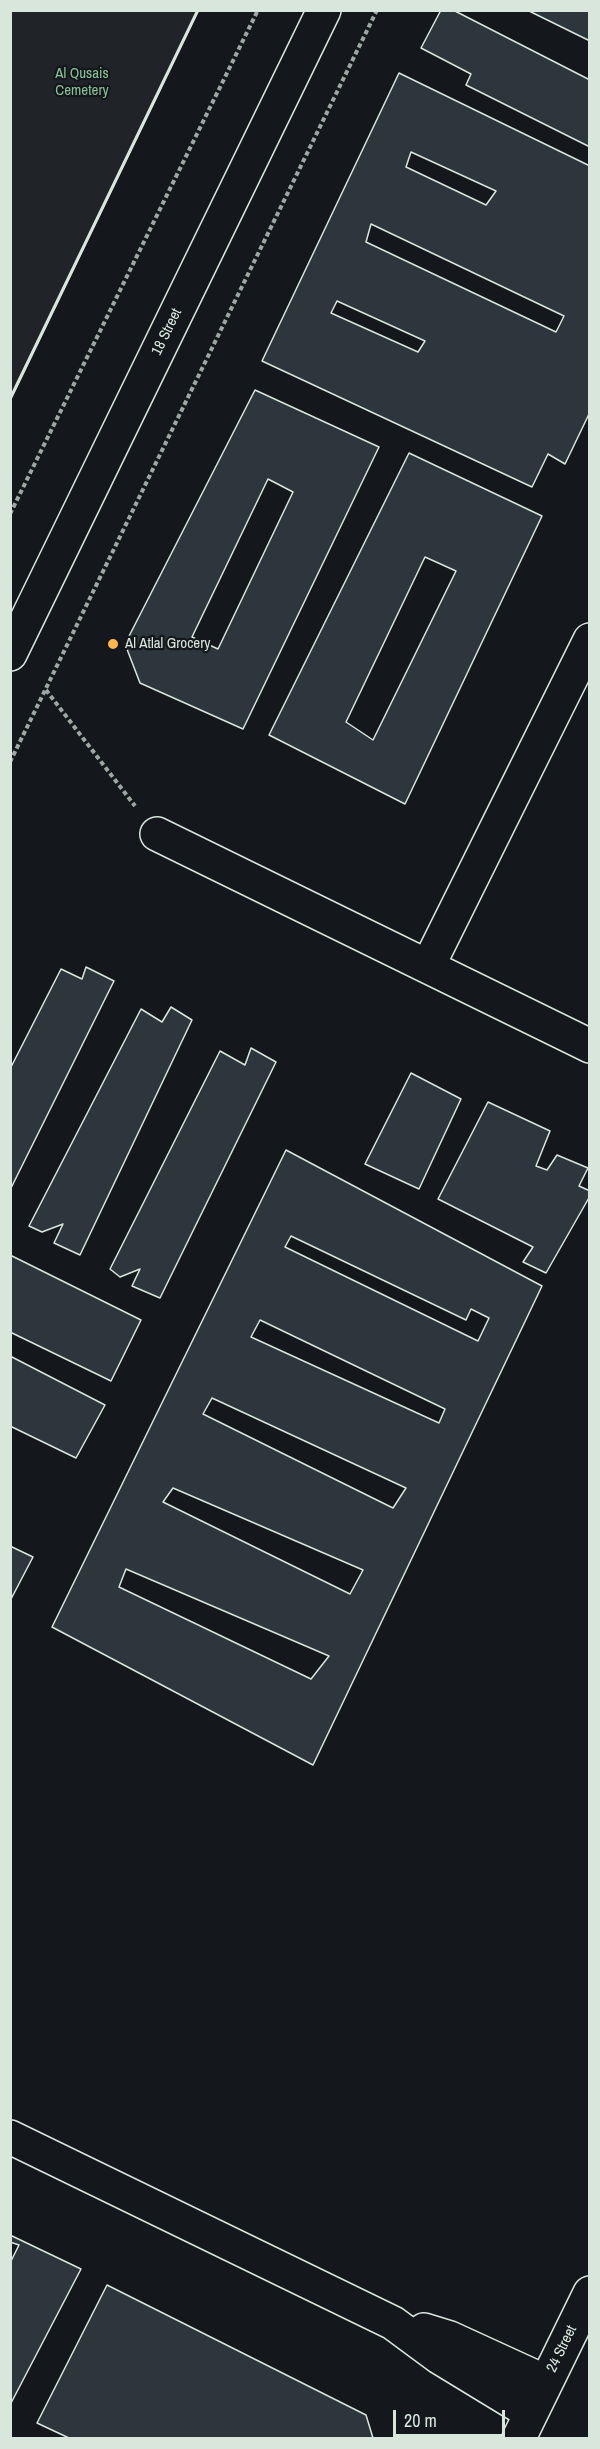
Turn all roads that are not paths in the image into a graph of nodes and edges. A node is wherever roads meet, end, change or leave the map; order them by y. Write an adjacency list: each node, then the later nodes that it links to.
1 (324, 10): 3 (street, 18 Street)
2 (590, 640): 5 (street)
3 (10, 654)
4 (157, 834): 5 (street)
5 (429, 966): 6 (street)
6 (590, 1046)
7 (10, 2137): 9 (street)
8 (590, 2293): 10 (street, 24 Street)
9 (393, 2323): 10 (street); 11 (street)
10 (546, 2382): 11 (street, 24 Street)
11 (525, 2426)

